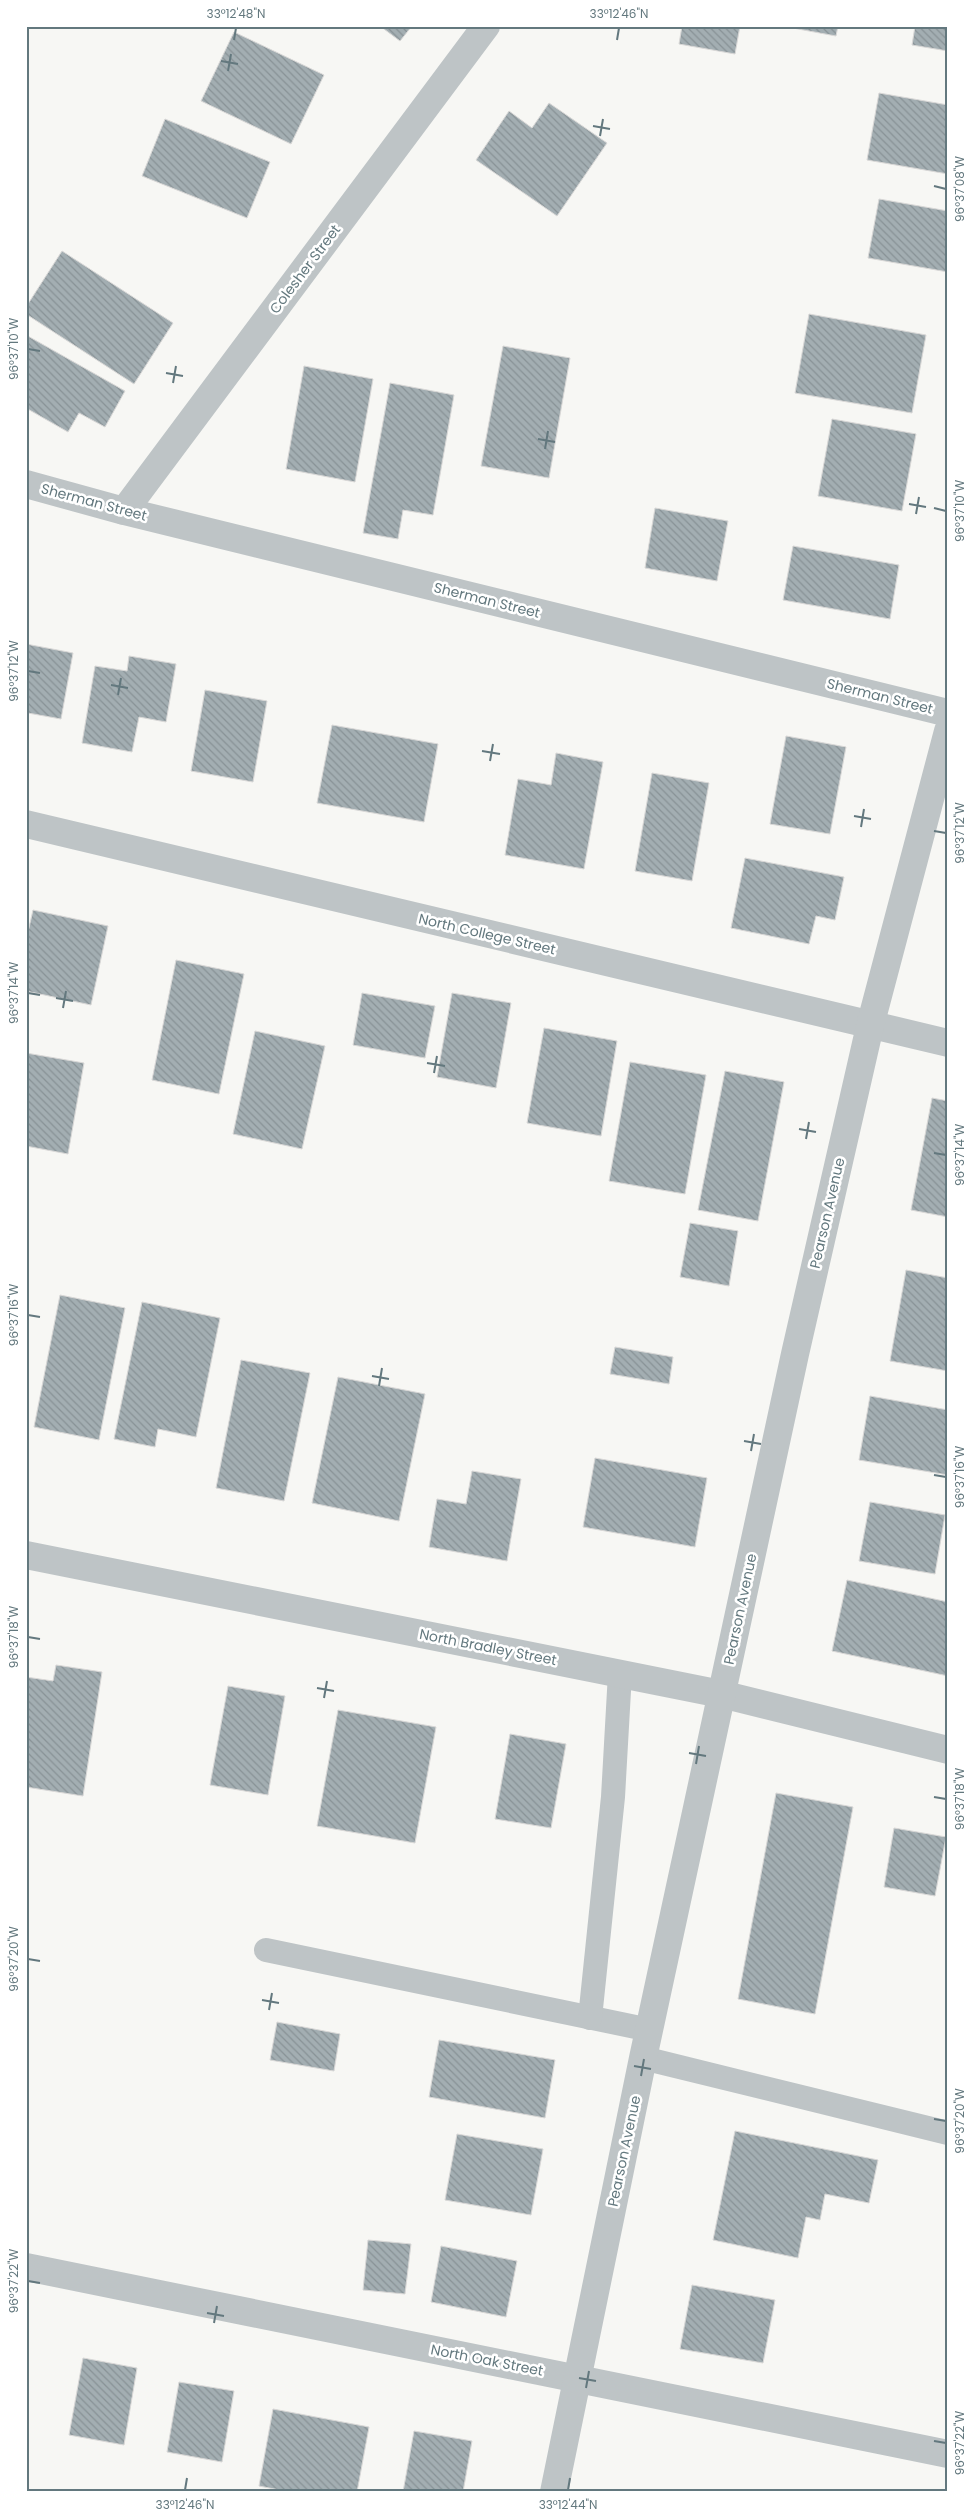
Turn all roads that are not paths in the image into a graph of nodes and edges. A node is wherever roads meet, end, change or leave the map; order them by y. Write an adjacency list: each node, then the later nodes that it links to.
1 (486, 26): 3 (street, Colesher Street)
2 (26, 484): 3 (street, Sherman Street)
3 (124, 511): 4 (street, Sherman Street)
4 (948, 713)
5 (948, 731): 7 (street, Pearson Avenue)
6 (26, 824): 7 (street, North College Street)
7 (870, 1026): 8 (street, North College Street); 11 (street, Pearson Avenue)
8 (948, 1043)
9 (26, 1555): 10 (street, North Bradley Street)
10 (620, 1673): 11 (street, North Bradley Street); 14 (lane)
11 (721, 1694): 12 (street, North Bradley Street); 15 (street, Pearson Avenue)
12 (948, 1750)
13 (266, 1950): 14 (lane)
14 (590, 2018): 15 (lane)
15 (650, 2030): 16 (street, Pearson Avenue)
16 (643, 2058): 17 (lane); 19 (street, Pearson Avenue)
17 (948, 2133)
18 (26, 2267): 19 (street, North Oak Street)
19 (577, 2378): 20 (street, North Oak Street); 21 (street, Pearson Avenue)
20 (948, 2454)
21 (554, 2492)

